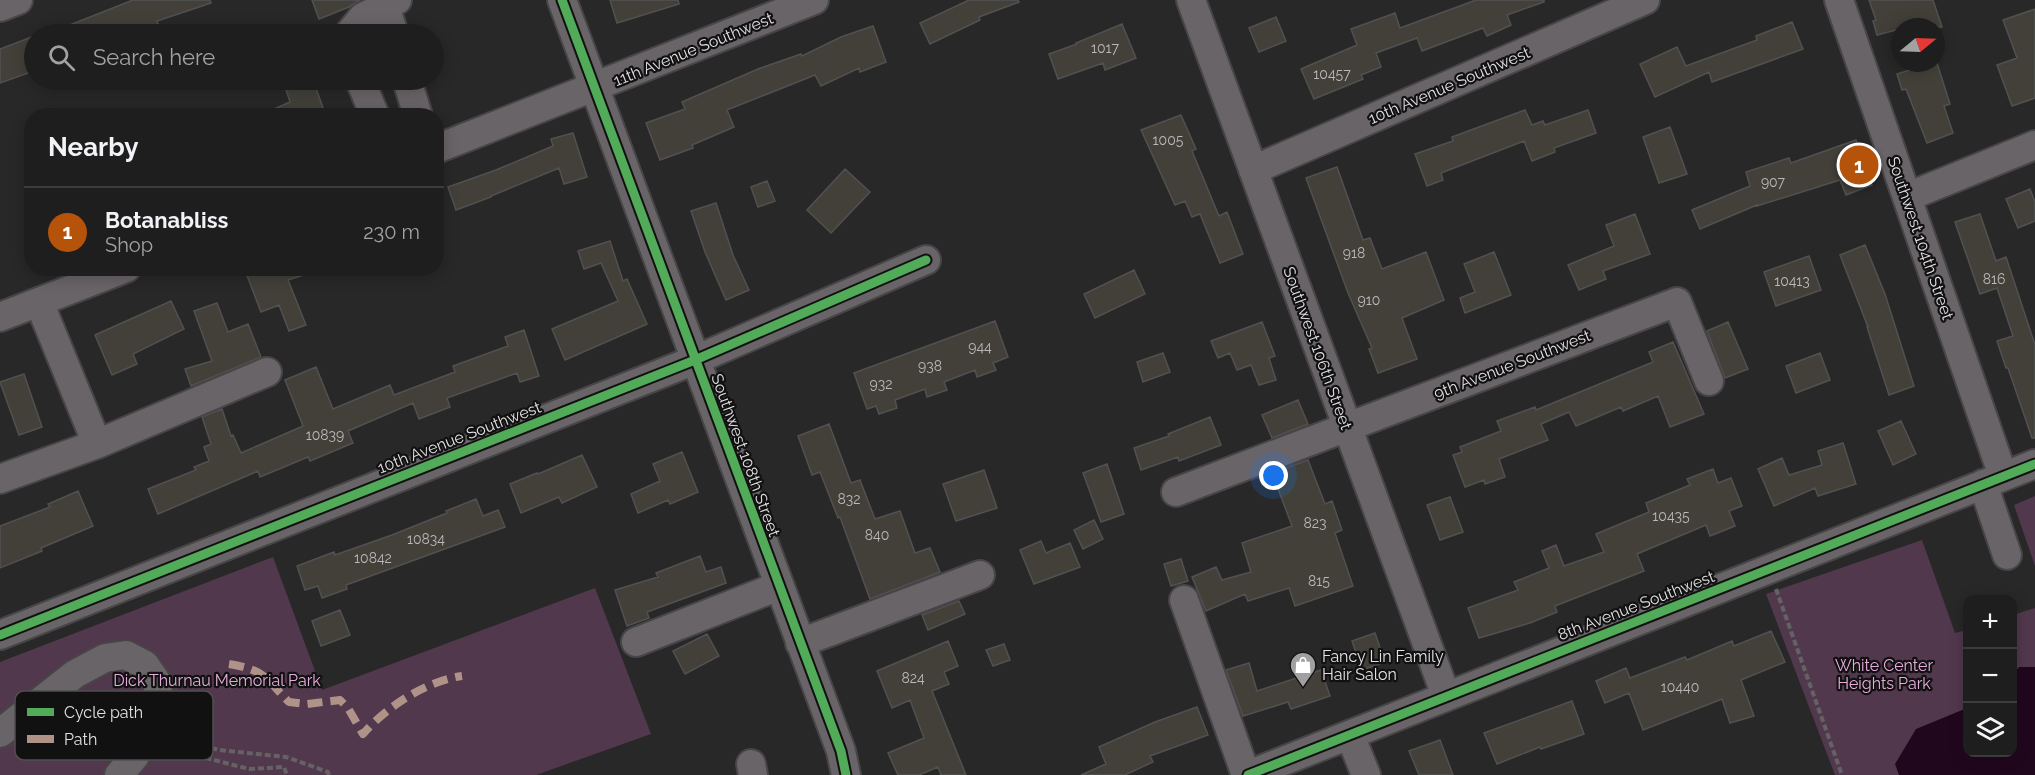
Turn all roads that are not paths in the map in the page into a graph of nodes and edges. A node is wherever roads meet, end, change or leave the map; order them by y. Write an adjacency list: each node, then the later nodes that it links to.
1 (18, 0): 8 (street)
2 (562, 0): 11 (street, Southwest 108th Street)
3 (814, 0): 11 (street, 11th Avenue Southwest)
4 (1191, 0): 18 (street, Southwest 106th Street)
5 (1645, 0): 18 (street, 10th Avenue Southwest)
6 (1839, 0): 19 (street, Southwest 104th Street)
7 (391, 3): 9 (street); 10 (street)
8 (0, 7)
9 (357, 24)
10 (393, 24)
11 (596, 87): 17 (street, 11th Avenue Southwest); 24 (street, Southwest 108th Street)
12 (364, 90): 14 (street)
13 (410, 90): 15 (street)
14 (372, 108)
15 (416, 108)
16 (2035, 145): 19 (street)
17 (444, 146)
18 (1253, 170): 27 (street, Southwest 106th Street)
19 (1907, 197): 31 (street, Southwest 104th Street)
20 (926, 260): 24 (street, 10th Avenue Southwest)
21 (106, 276): 22 (street)
22 (39, 302): 23 (street); 28 (street)
23 (0, 317)
24 (695, 360): 35 (street, Southwest 108th Street); 37 (street, 10th Avenue Southwest)
25 (267, 372): 28 (street)
26 (1709, 381): 27 (street, 9th Avenue Southwest)
27 (1348, 427): 32 (street, 9th Avenue Southwest); 42 (street, Southwest 106th Street)
28 (97, 444): 30 (street)
29 (2035, 464): 31 (street, 8th Avenue Southwest)
30 (0, 479)
31 (1993, 480): 33 (street, Southwest 104th Street); 42 (street, 8th Avenue Southwest)
32 (1176, 492)
33 (2007, 555)
34 (980, 575): 39 (street)
35 (779, 586): 38 (street); 39 (street, Southwest 108th Street)
36 (1184, 600): 49 (street)
37 (0, 635)
38 (636, 642)
39 (800, 643): 47 (street, Southwest 108th Street)
40 (53, 691): 41 (street)
41 (158, 691)
42 (1446, 696): 45 (street, 8th Avenue Southwest)
43 (15, 721): 44 (street)
44 (0, 733)
45 (1350, 735): 49 (street, 8th Avenue Southwest); 50 (street)
46 (130, 760): 48 (street)
47 (847, 767)
48 (119, 775)
49 (1247, 775)
50 (1365, 775)

